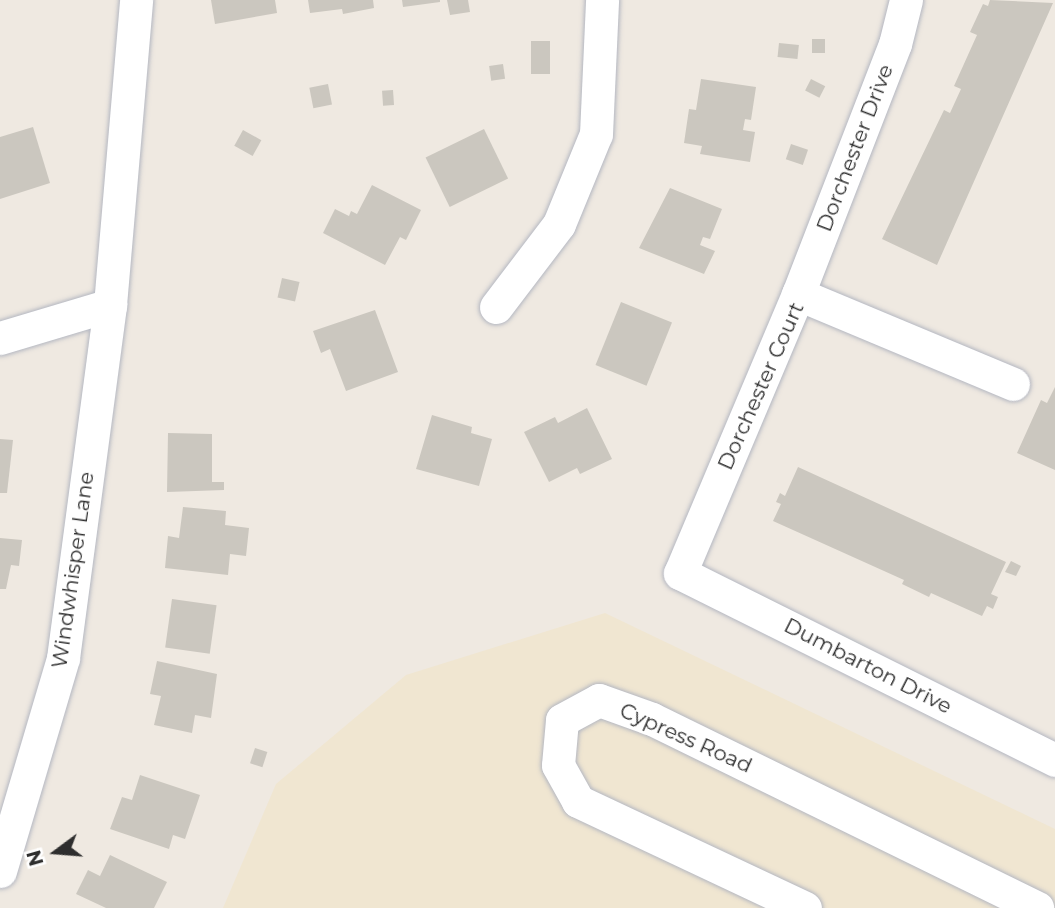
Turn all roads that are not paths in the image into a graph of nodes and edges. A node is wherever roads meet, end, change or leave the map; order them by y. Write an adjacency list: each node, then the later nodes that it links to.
1 (136, 0): 5 (street, Windwhisper Lane)
2 (602, 0): 6 (street)
3 (906, 0): 4 (street, Dorchester Drive)
4 (798, 294): 8 (street, Dorchester Court); 9 (street, Dorchester Court)
5 (110, 304): 7 (street); 11 (street, Windwhisper Lane)
6 (496, 307)
7 (0, 338)
8 (1013, 384)
9 (680, 573): 10 (street, Dumbarton Drive)
10 (1055, 760)
11 (0, 871)
12 (805, 908): 13 (street, Cypress Road)
13 (1037, 908)

